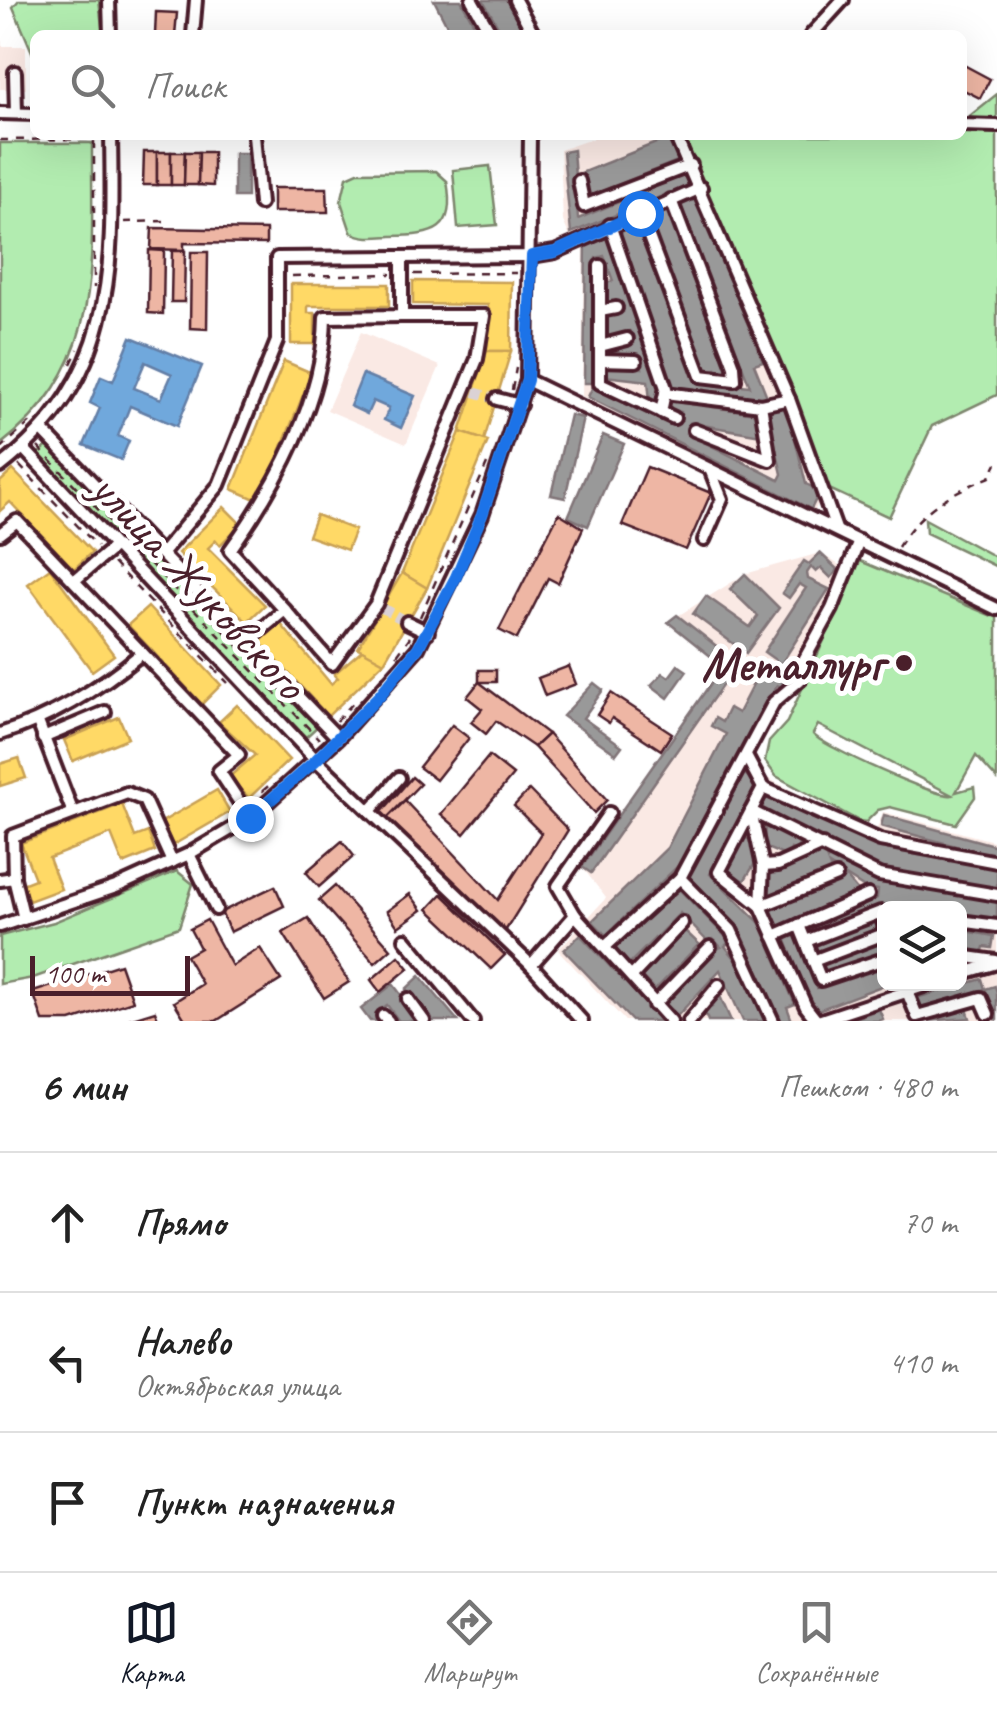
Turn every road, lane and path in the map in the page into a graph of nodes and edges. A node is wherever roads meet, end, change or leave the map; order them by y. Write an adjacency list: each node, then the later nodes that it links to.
1 (110, 0): 6 (street)
2 (196, 0): 7 (street)
3 (472, 0): 8 (street)
4 (515, 0): 9 (street)
5 (842, 0): 10 (street)
6 (110, 30)
7 (193, 30)
8 (489, 30)
9 (531, 30)
10 (815, 30)
11 (15, 72): 12 (street)
12 (16, 113): 13 (street); 14 (street)
13 (0, 114)
14 (30, 114)
15 (967, 124): 16 (street)
16 (997, 126)
17 (30, 139): 18 (path)
18 (0, 140)
19 (94, 140): 36 (path)
20 (111, 140): 31 (street)
21 (254, 140): 28 (street)
22 (530, 140): 33 (street)
23 (677, 140): 24 (street)
24 (691, 165): 25 (street); 26 (street)
25 (579, 181)
26 (701, 188): 27 (street); 49 (street)
27 (670, 200): 29 (street); 29 (street)
28 (260, 204)
29 (640, 213): 32 (street)
30 (167, 221): 31 (path)
31 (112, 222): 55 (street)
32 (610, 225): 33 (street); 47 (street)
33 (532, 256): 34 (street); 46 (street)
34 (402, 257): 39 (street); 68 (street)
35 (600, 266): 38 (street)
36 (94, 298)
37 (616, 308): 38 (street)
38 (600, 311): 42 (street)
39 (402, 316): 72 (street); 72 (street)
40 (627, 339): 42 (street)
41 (79, 346): 45 (path)
42 (600, 346): 43 (street)
43 (600, 360): 44 (street); 52 (street)
44 (636, 361)
45 (71, 363)
46 (527, 380): 50 (street); 61 (street)
47 (665, 393): 51 (street); 52 (street)
48 (496, 399): 50 (street)
49 (789, 399): 51 (street); 63 (street)
50 (520, 405): 74 (street)
51 (761, 405): 56 (street)
52 (661, 412): 54 (street)
53 (36, 417): 58 (path)
54 (674, 418)
55 (42, 430): 59 (street); 68 (street, улица Жуковского)
56 (694, 430)
57 (37, 446): 83 (path)
58 (0, 449)
59 (24, 449): 62 (street); 67 (street, улица Жуковского)
60 (997, 463): 69 (path)
61 (710, 468): 63 (street); 65 (street)
62 (4, 470): 67 (path)
63 (836, 529): 66 (street)
64 (0, 534): 70 (street)
65 (704, 540)
66 (859, 541): 69 (street); 84 (street)
67 (109, 551): 70 (street); 77 (path); 85 (street, улица Жуковского)
68 (163, 552): 75 (street, улица Жуковского)
69 (891, 557): 71 (street)
70 (75, 580): 76 (street)
71 (997, 608)
72 (285, 610): 75 (street)
73 (408, 622): 74 (street)
74 (428, 632): 82 (street)
75 (246, 643): 82 (street, улица Жуковского)
76 (142, 653): 79 (street); 91 (street)
77 (235, 690)
78 (105, 712): 81 (street)
79 (38, 722): 80 (street); 81 (street)
80 (0, 734)
81 (44, 738): 93 (street)
82 (338, 738): 85 (street)
83 (319, 739)
84 (746, 756): 88 (street); 101 (street)
85 (316, 760): 89 (street, улица Жуковского); 91 (street)
86 (286, 770): 91 (path)
87 (399, 778): 89 (street)
88 (763, 788): 90 (street); 97 (street)
89 (370, 811): 125 (street, улица Жуковского)
90 (751, 811): 94 (street); 98 (street); 105 (street)
91 (247, 812): 95 (street)
92 (609, 813): 108 (street)
93 (73, 814): 96 (street); 100 (street)
94 (822, 846): 98 (street); 103 (street)
95 (189, 854): 96 (street); 106 (street)
96 (172, 862): 109 (street)
97 (997, 862)
98 (763, 866): 105 (street)
99 (836, 876): 105 (street)
100 (14, 878): 102 (street); 109 (street)
101 (680, 878): 119 (street); 139 (street)
102 (0, 880)
103 (997, 895)
104 (868, 896): 112 (street)
105 (762, 906): 115 (street)
106 (216, 909)
107 (877, 914): 118 (street)
108 (574, 916): 119 (street); 125 (street)
109 (24, 920): 113 (street)
110 (967, 921): 114 (street)
111 (682, 923): 127 (street)
112 (800, 925): 115 (street); 118 (street)
113 (0, 926)
114 (997, 926)
115 (774, 936): 140 (street)
116 (877, 937): 122 (street)
117 (405, 938): 136 (street)
118 (806, 941): 122 (street)
119 (606, 946): 127 (street)
120 (710, 947): 132 (street)
121 (967, 957): 124 (street)
122 (813, 960): 123 (street)
123 (877, 960)
124 (997, 962): 126 (street)
125 (531, 965): 137 (street, улица Жуковского)
126 (967, 972)
127 (632, 976): 132 (street)
128 (719, 985): 134 (street)
129 (896, 991): 140 (street)
130 (908, 991): 133 (street)
131 (408, 999): 135 (street)
132 (654, 1005): 138 (street)
133 (988, 1014)
134 (695, 1018)
135 (424, 1021)
136 (473, 1021)
137 (582, 1021)
138 (671, 1021)
139 (774, 1021)
140 (818, 1021)

